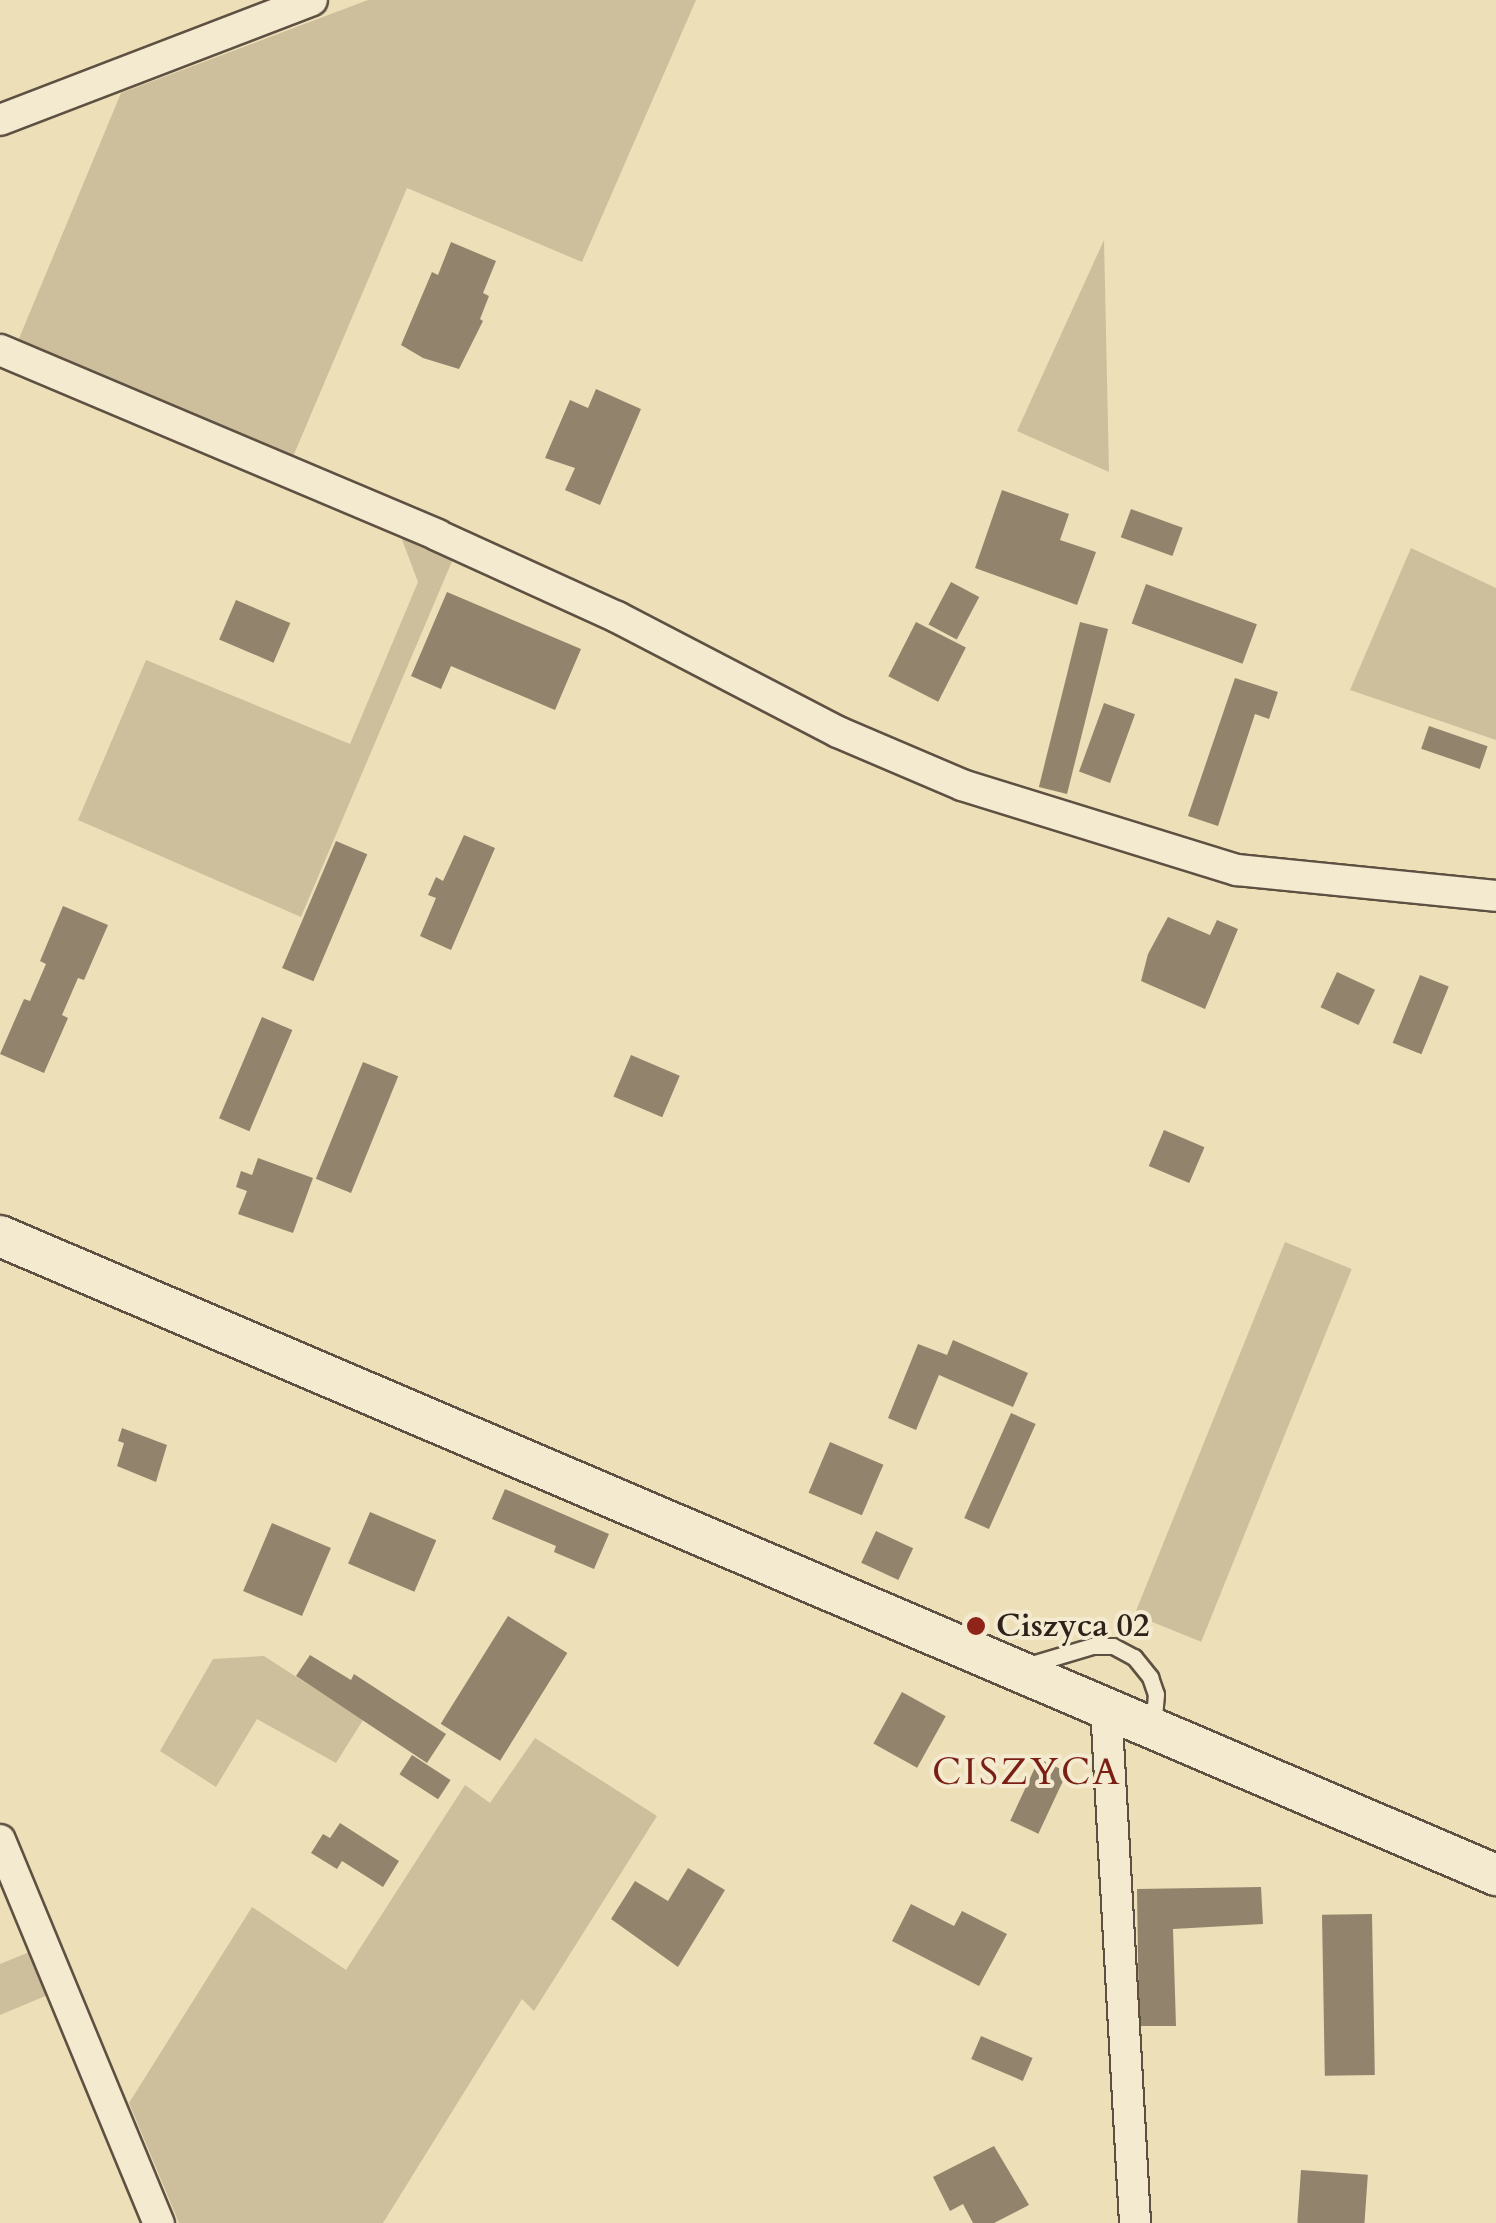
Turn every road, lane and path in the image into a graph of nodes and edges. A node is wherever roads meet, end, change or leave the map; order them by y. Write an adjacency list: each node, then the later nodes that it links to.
1 (312, 0): 2 (street)
2 (0, 120)
3 (0, 350): 4 (street)
4 (1496, 896)
5 (0, 1236): 6 (street)
6 (1016, 1668): 7 (street); 8 (lane)
7 (1106, 1706): 8 (street); 12 (street)
8 (1153, 1727): 10 (street)
9 (0, 1840): 11 (street)
10 (1496, 1875)
11 (159, 2223)
12 (1136, 2223)

